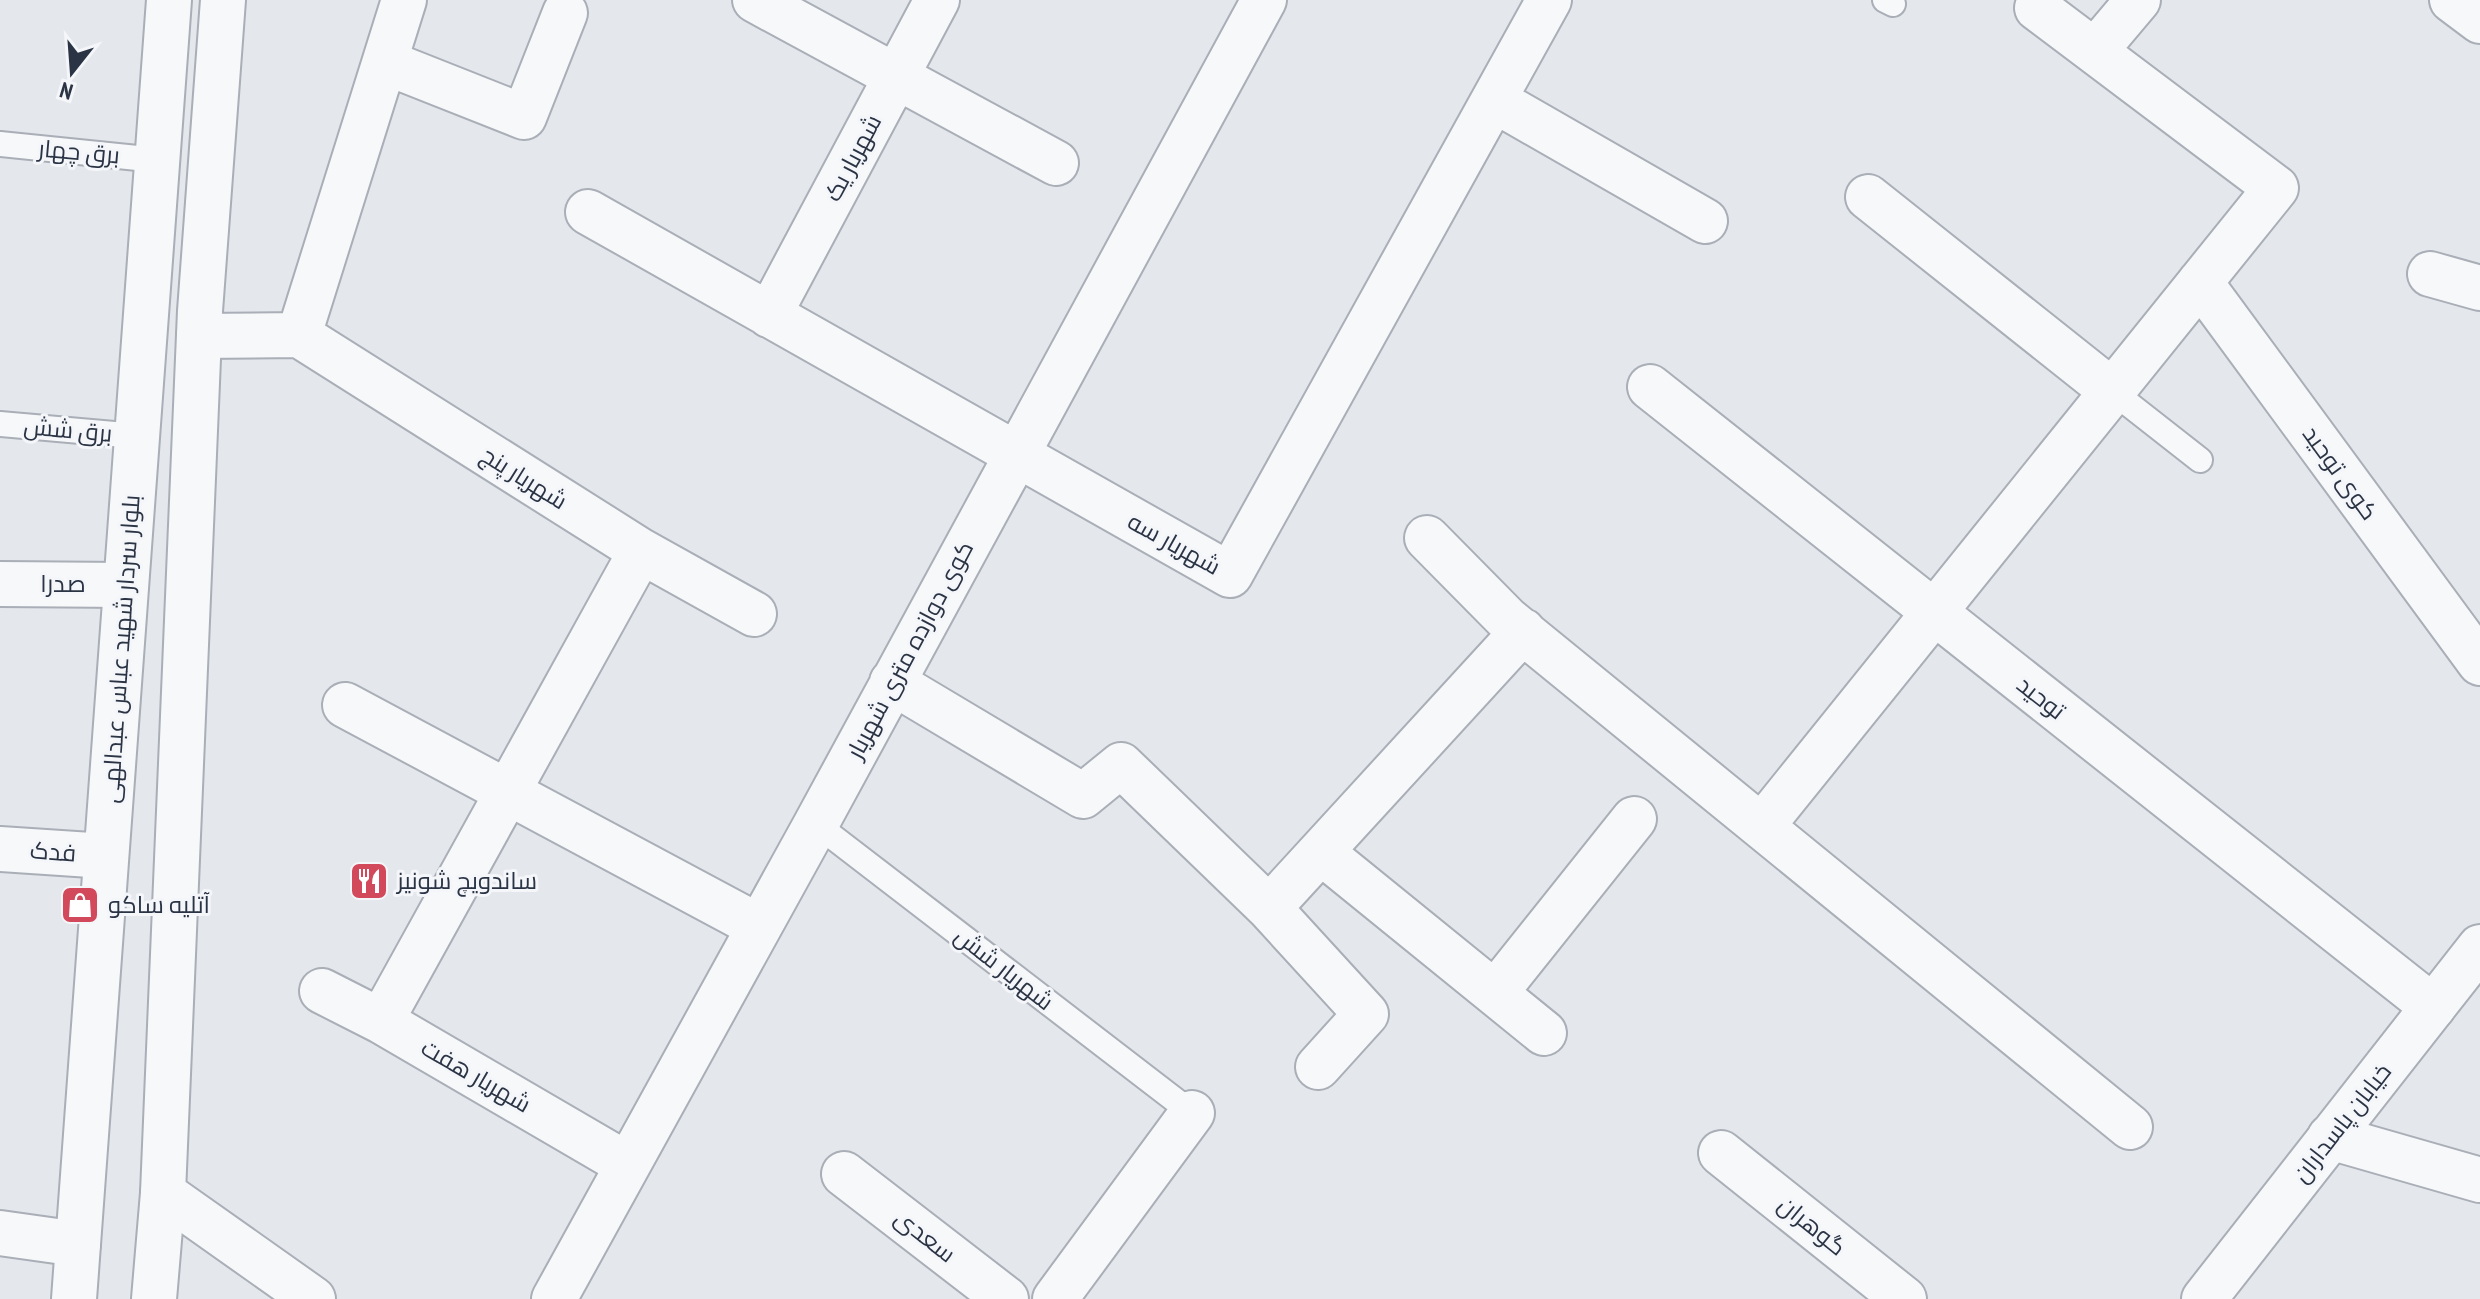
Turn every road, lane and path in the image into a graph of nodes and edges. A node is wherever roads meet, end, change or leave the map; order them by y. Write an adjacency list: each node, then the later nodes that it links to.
1 (169, 0): 18 (street, بلوار سردار شهید عباس عبدالهی)
2 (223, 0): 28 (street)
3 (404, 0): 14 (street)
4 (755, 0): 15 (street)
5 (937, 0): 15 (street, شهریار یک)
6 (1264, 0): 33 (street, کوی دوازده متری شهریار)
7 (1549, 0): 16 (street, شهریار سه)
8 (2138, 0): 13 (street)
9 (2452, 0): 12 (street)
10 (2037, 8): 13 (street)
11 (565, 13): 14 (street)
12 (2480, 21)
13 (2095, 51): 24 (street)
14 (385, 62): 27 (street)
15 (897, 77): 19 (street); 26 (street, شهریار یک)
16 (1494, 100): 22 (street); 33 (street, شهریار سه)
17 (0, 144): 18 (lane, برق چهار)
18 (157, 160): 32 (street, بلوار سردار شهید عباس عبدالهی)
19 (1056, 163)
20 (1868, 197): 30 (street)
21 (588, 212): 26 (street, شهریار سه)
22 (1705, 221)
23 (2430, 274): 25 (street)
24 (2200, 282): 30 (street); 42 (street, کوی توحید)
25 (2480, 288)
26 (769, 315): 33 (street, شهریار سه)
27 (299, 335): 28 (street); 36 (street, شهریار پنج)
28 (199, 336): 68 (street)
29 (1650, 387): 39 (street, توحید)
30 (2112, 391): 34 (lane); 39 (street)
31 (0, 424): 32 (lane, برق شش)
32 (137, 436): 38 (street, بلوار سردار شهید عباس عبدالهی)
33 (1015, 455): 43 (street, کوی دوازده متری شهریار)
34 (2200, 460)
35 (1427, 538): 41 (street)
36 (641, 551): 40 (street, شهریار پنج); 45 (street)
37 (0, 584): 38 (street, صدرا)
38 (126, 585): 51 (street, بلوار سردار شهید عباس عبدالهی)
39 (1933, 613): 48 (street); 57 (street, توحید)
40 (754, 614)
41 (1523, 631): 48 (street); 50 (street)
42 (2480, 663)
43 (892, 682): 47 (street, کوی دوازده متری شهریار); 52 (street)
44 (345, 705): 45 (street)
45 (508, 791): 53 (street); 58 (street)
46 (1634, 819): 56 (street)
47 (816, 824): 53 (street, کوی دوازده متری شهریار); 61 (lane, شهریار شش)
48 (1762, 826): 62 (street)
49 (0, 849): 51 (street, فدک)
50 (1321, 852): 52 (street); 56 (street)
51 (106, 856): 70 (street, بلوار سردار شهید عباس عبدالهی)
52 (1269, 908): 60 (street)
53 (758, 926): 65 (street, کوی دوازده متری شهریار)
54 (2480, 947): 57 (street, خیابان پاسداران)
55 (322, 991): 58 (street, شهریار هفت)
56 (1495, 993): 59 (street)
57 (2433, 1007): 63 (street, خیابان پاسداران)
58 (381, 1021): 65 (street, شهریار هفت)
59 (1544, 1033)
60 (1318, 1067)
61 (1192, 1113): 76 (street)
62 (2130, 1127)
63 (2330, 1137): 67 (street); 78 (street, خیابان پاسداران)
64 (1721, 1153): 77 (street, گوهران)
65 (628, 1165): 74 (street, کوی دوازده متری شهریار)
66 (844, 1174): 75 (street, سعدی)
67 (2480, 1180)
68 (163, 1193): 72 (street); 73 (street)
69 (0, 1233): 70 (street)
70 (78, 1244): 71 (street, بلوار سردار شهید عباس عبدالهی)
71 (74, 1299)
72 (154, 1299)
73 (313, 1299)
74 (554, 1299)
75 (1006, 1299)
76 (1055, 1299)
77 (1904, 1299)
78 (2204, 1299)

